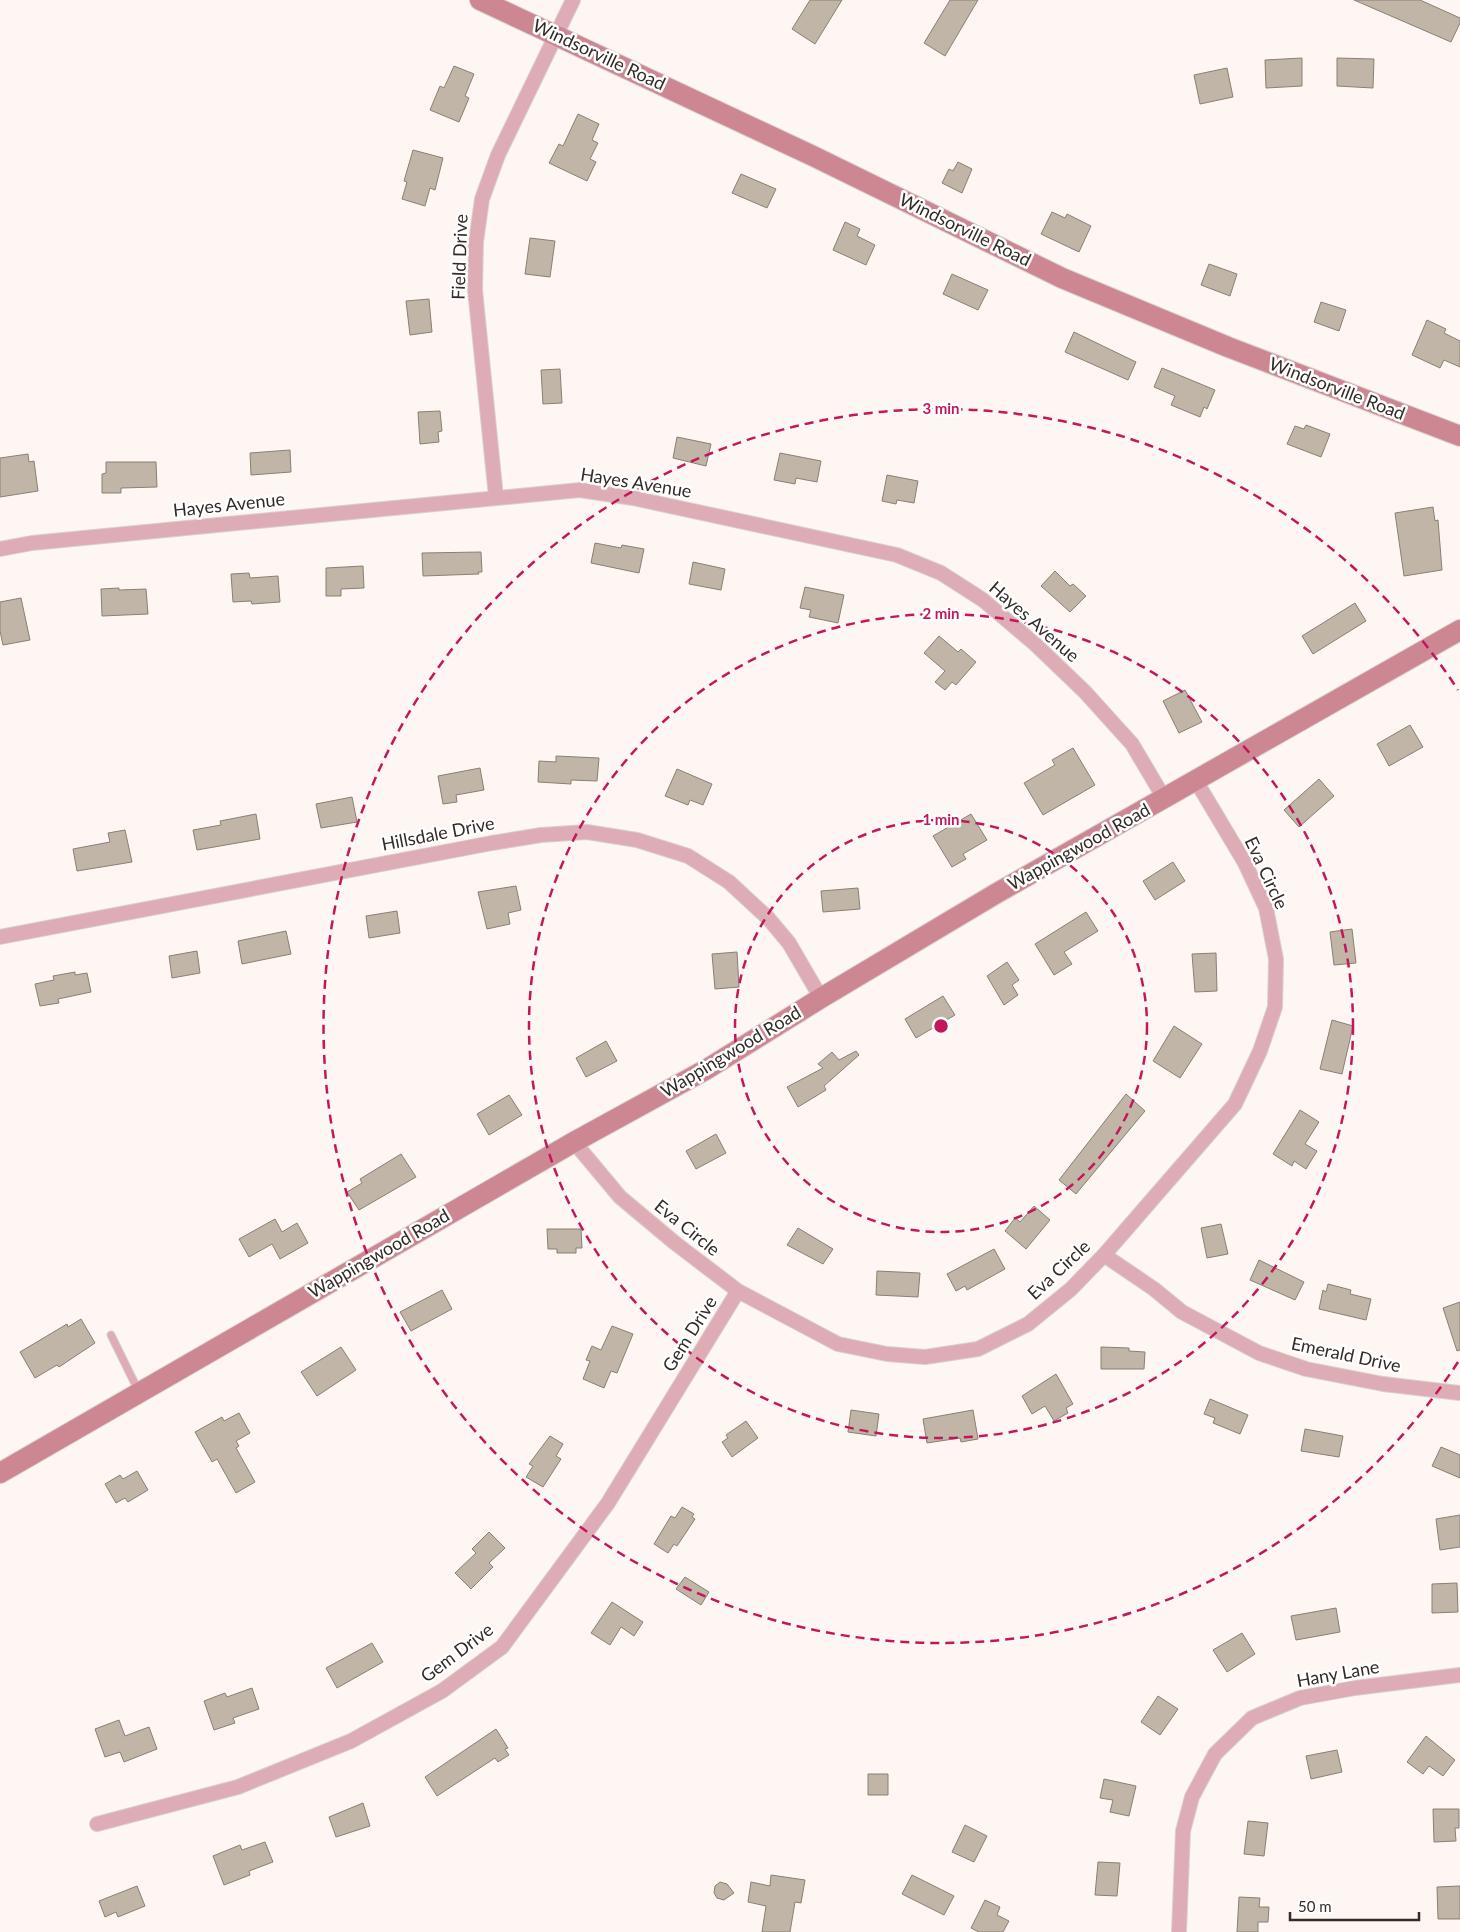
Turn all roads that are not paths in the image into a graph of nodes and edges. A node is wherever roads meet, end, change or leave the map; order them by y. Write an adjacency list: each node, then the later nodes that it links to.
1 (480, 0): 3 (main road, Windsorville Road)
2 (573, 0): 3 (street, Field Drive)
3 (557, 35): 4 (main road, Windsorville Road); 5 (street, Field Drive)
4 (1460, 436)
5 (496, 497): 6 (street, Hayes Avenue); 9 (street, Hayes Avenue)
6 (0, 549)
7 (1460, 630): 8 (main road, Wappingwood Road)
8 (1196, 781): 9 (main road, Wappingwood Road); 13 (street, Eva Circle)
9 (1164, 798): 11 (main road, Wappingwood Road)
10 (0, 937): 11 (street, Hillsdale Drive)
11 (822, 998): 12 (main road, Wappingwood Road)
12 (574, 1142): 14 (street, Eva Circle); 16 (main road, Wappingwood Road)
13 (1104, 1255): 14 (street, Eva Circle); 17 (street, Emerald Drive)
14 (738, 1291): 20 (street, Gem Drive)
15 (110, 1335): 16 (lane)
16 (139, 1393): 18 (main road, Wappingwood Road)
17 (1460, 1393)
18 (0, 1473)
19 (1460, 1675): 21 (street, Hany Lane)
20 (97, 1824)
21 (1179, 1932)

